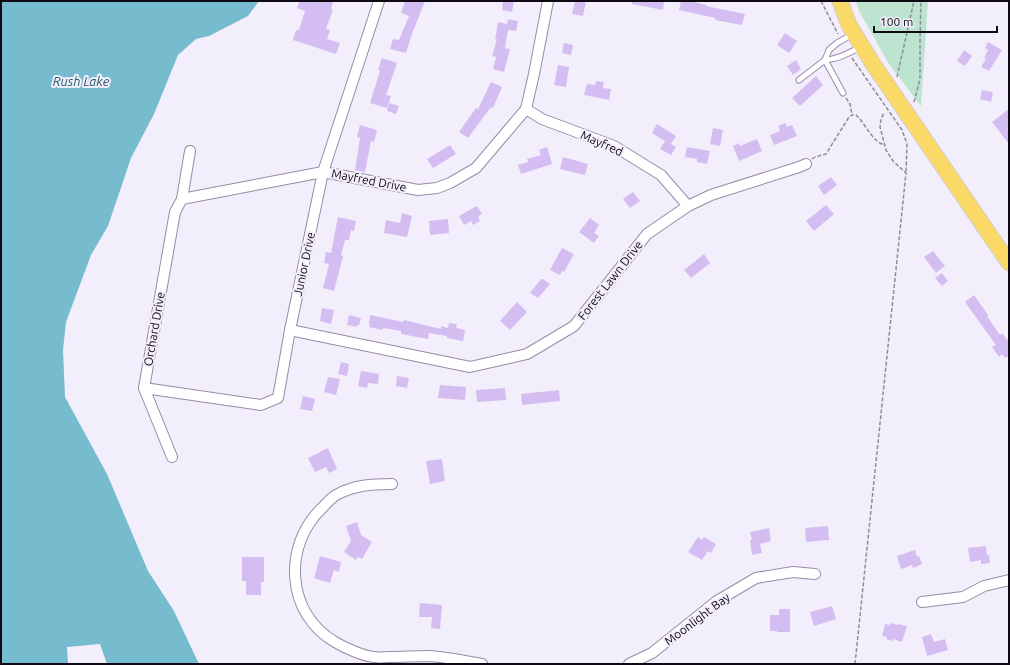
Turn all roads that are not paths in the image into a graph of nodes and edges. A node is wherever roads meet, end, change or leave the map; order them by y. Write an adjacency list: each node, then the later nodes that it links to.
1 (379, 1): 12 (street, Junior Drive)
2 (548, 1): 9 (street)
3 (840, 1): 4 (main road)
4 (848, 37): 5 (main road); 6 (lane)
5 (862, 46): 6 (lane); 15 (main road)
6 (825, 60): 7 (lane); 8 (lane)
7 (799, 80)
8 (844, 93)
9 (526, 109): 12 (street, Mayfred Drive); 14 (street, Mayfred)
10 (190, 151): 13 (street, Orchard Drive)
11 (806, 164): 14 (street, Forest Lawn Drive)
12 (323, 172): 13 (street, Mayfred Drive); 16 (street, Junior Drive)
13 (182, 199): 17 (street, Orchard Drive)
14 (688, 206): 16 (street, Forest Lawn Drive)
15 (1009, 263)
16 (290, 330): 17 (street, Junior Drive)
17 (144, 388): 18 (street)
18 (172, 457)
19 (392, 484): 23 (street)
20 (815, 574): 25 (street, Moonlight Bay)
21 (1009, 580): 22 (street)
22 (922, 602)
23 (463, 662): 24 (street)
24 (482, 664)
25 (629, 664)

